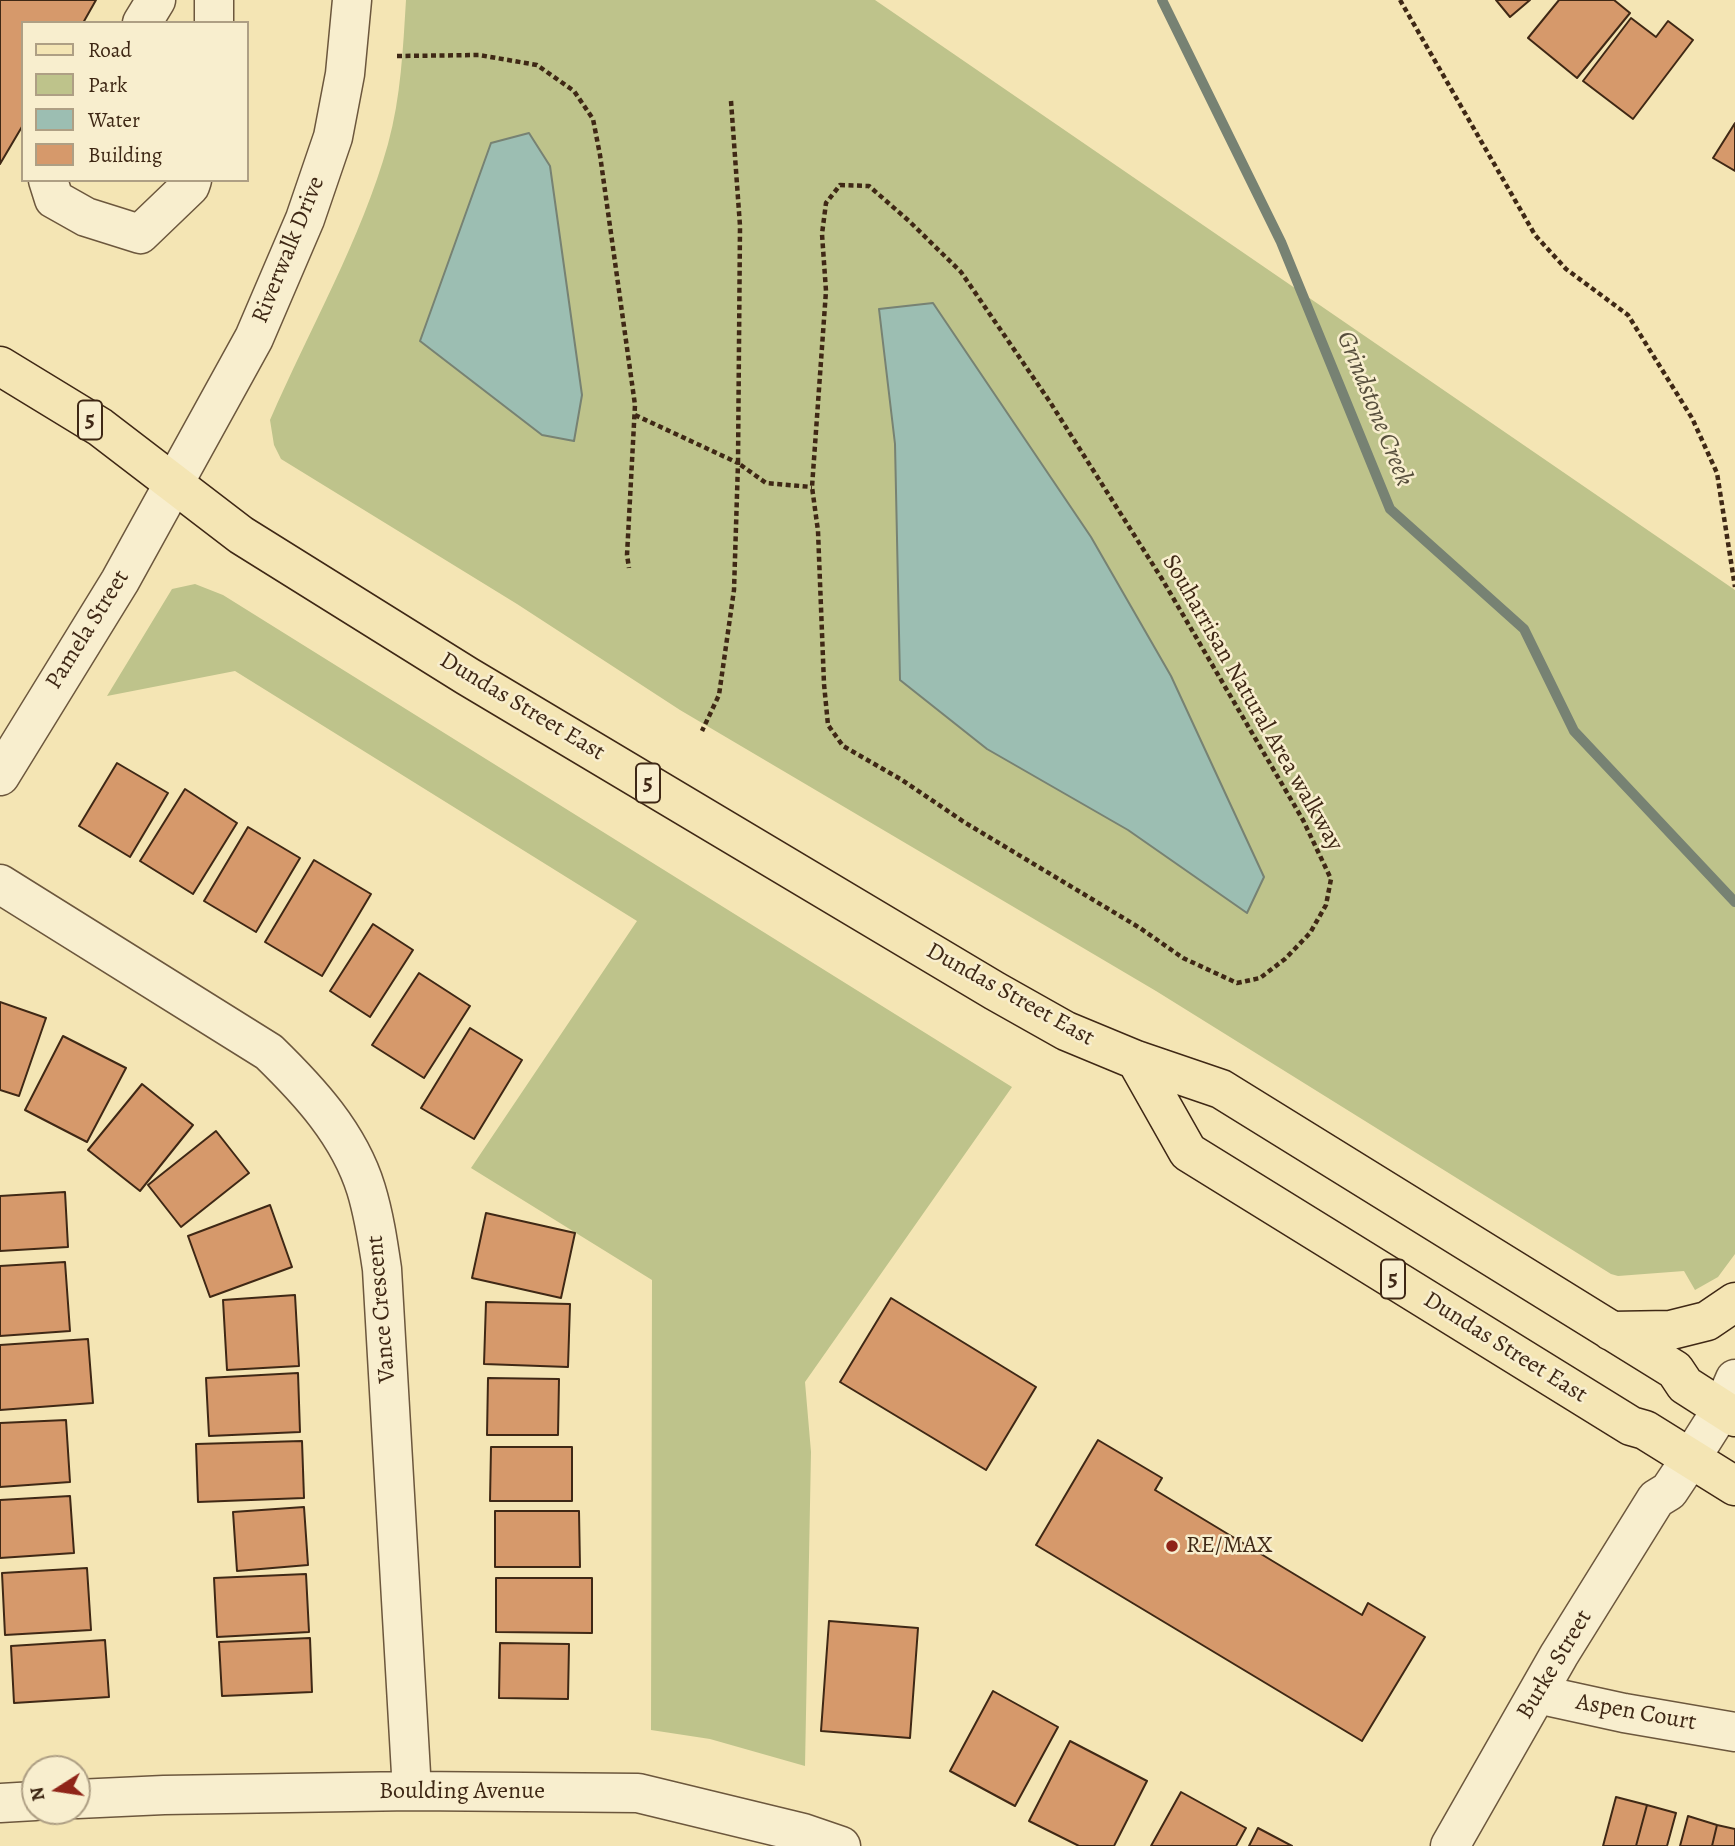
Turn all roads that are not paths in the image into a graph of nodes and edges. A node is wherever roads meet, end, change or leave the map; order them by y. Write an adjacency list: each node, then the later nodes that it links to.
1 (156, 0): 4 (street)
2 (214, 0): 5 (street)
3 (352, 0): 9 (street, Riverwalk Drive)
4 (143, 21)
5 (214, 21)
6 (49, 182): 7 (street)
7 (191, 182)
8 (0, 366): 9 (main road, Dundas Street East / 5)
9 (174, 484): 10 (street, Pamela Street); 12 (main road, Dundas Street East / 5)
10 (0, 776)
11 (0, 884): 20 (street, Vance Crescent)
12 (1136, 1060): 14 (main road, Dundas Street East / 5); 16 (main road, Dundas Street East / 5)
13 (1735, 1302): 14 (main road)
14 (1611, 1331): 15 (main road, Dundas Street East / 5)
15 (1732, 1409): 16 (street)
16 (1691, 1458): 17 (main road, Dundas Street East / 5); 18 (street, Burke Street)
17 (1735, 1486)
18 (1536, 1694): 19 (street, Aspen Court); 25 (street, Burke Street)
19 (1735, 1732)
20 (412, 1791): 21 (street, Boulding Avenue); 24 (street, Boulding Avenue)
21 (91, 1798)
22 (21, 1802): 23 (street)
23 (0, 1803)
24 (841, 1846)
25 (1450, 1846)

